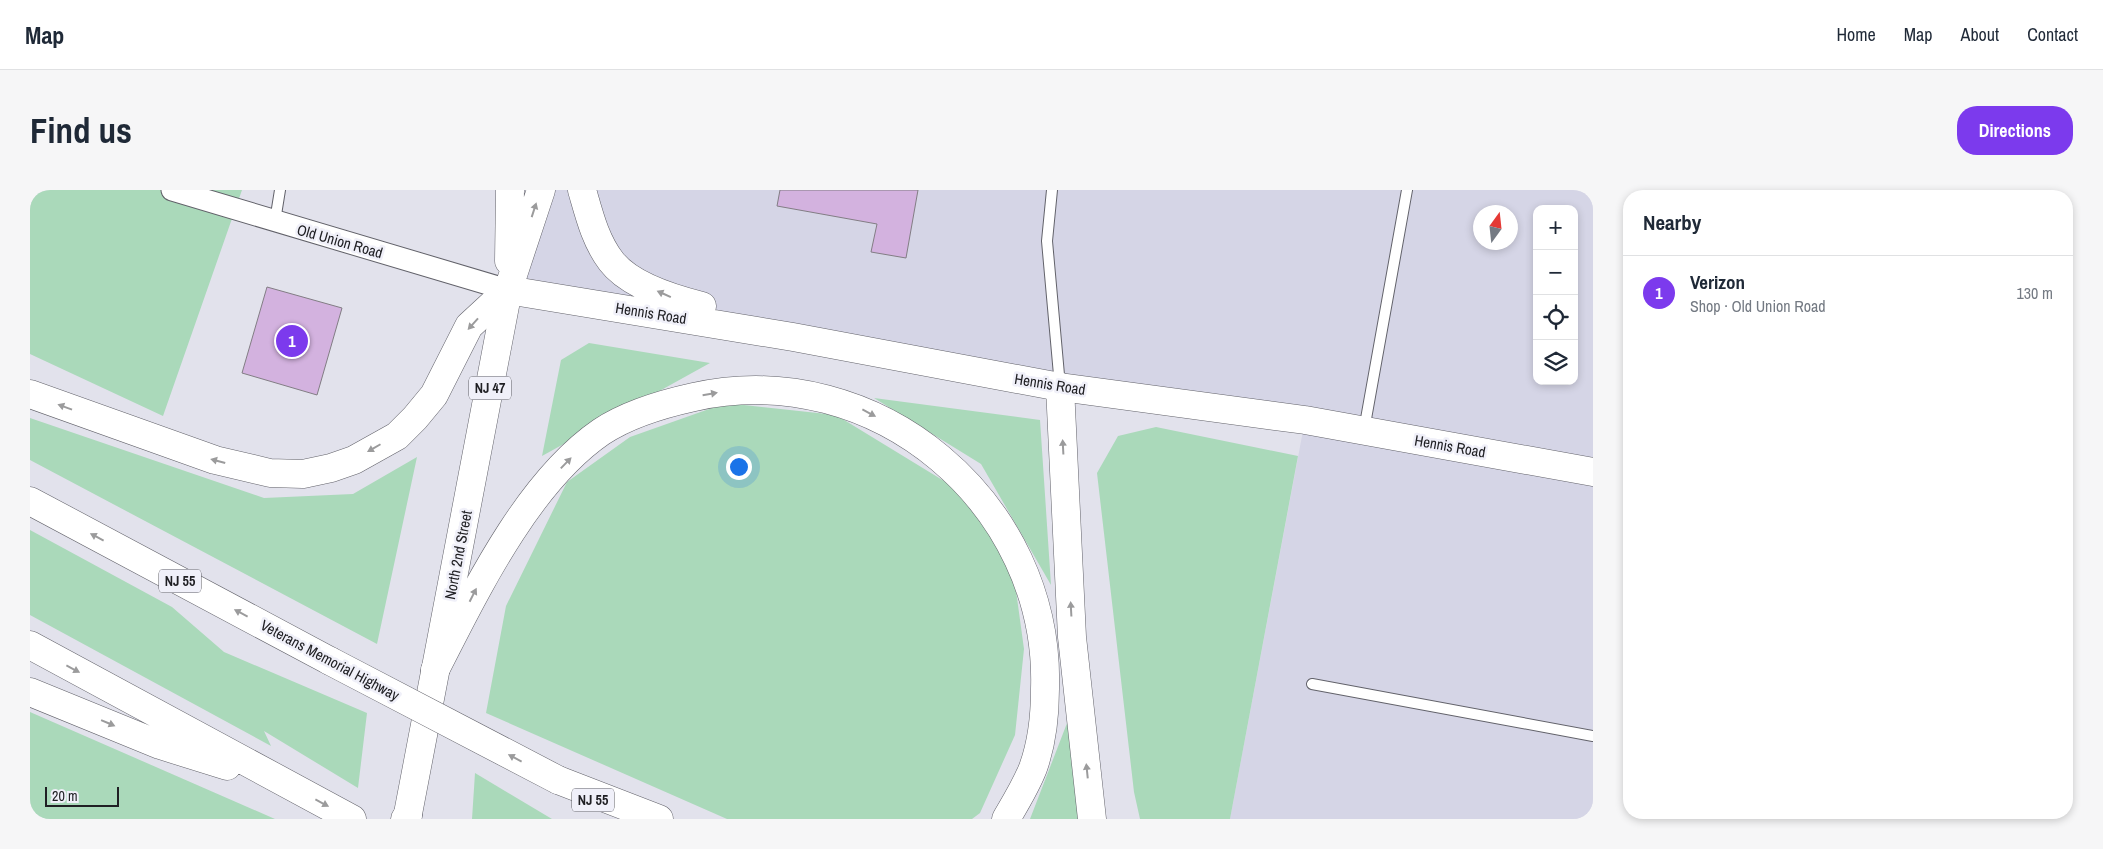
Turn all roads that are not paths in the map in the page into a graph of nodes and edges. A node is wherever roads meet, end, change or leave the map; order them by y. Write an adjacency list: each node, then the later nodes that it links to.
1 (172, 190): 8 (street, Old Union Road)
2 (280, 190): 8 (lane)
3 (510, 190): 9 (main road, NJ 47)
4 (541, 190): 9 (main road, NJ 47, one-way to 4)
5 (582, 190): 10 (main road, one-way to 5)
6 (1052, 190): 11 (lane)
7 (1407, 190): 13 (lane)
8 (275, 221): 9 (street, Old Union Road)
9 (508, 290): 10 (main road, Hennis Road); 12 (main road, one-way to 12); 17 (main road, North 2nd Street / NJ 47)
10 (793, 337): 11 (main road, Hennis Road)
11 (1060, 386): 13 (main road, Hennis Road); 28 (main road, one-way to 11)
12 (30, 394)
13 (1364, 431): 14 (main road, Hennis Road)
14 (1593, 472)
15 (30, 501): 21 (main road, Veterans Memorial Highway / NJ 55, one-way to 15, bridge)
16 (30, 645): 22 (main road, one-way to 22)
17 (435, 670): 23 (main road, North 2nd Street / NJ 47); 27 (main road, one-way to 27)
18 (1312, 684): 20 (lane)
19 (30, 692): 22 (main road, one-way to 22)
20 (1593, 736)
21 (558, 780): 25 (main road, Veterans Memorial Highway / NJ 55); 26 (main road)
22 (292, 786): 24 (main road, one-way to 24)
23 (407, 818)
24 (352, 819)
25 (629, 819)
26 (659, 819)
27 (1006, 819)
28 (1092, 819)

